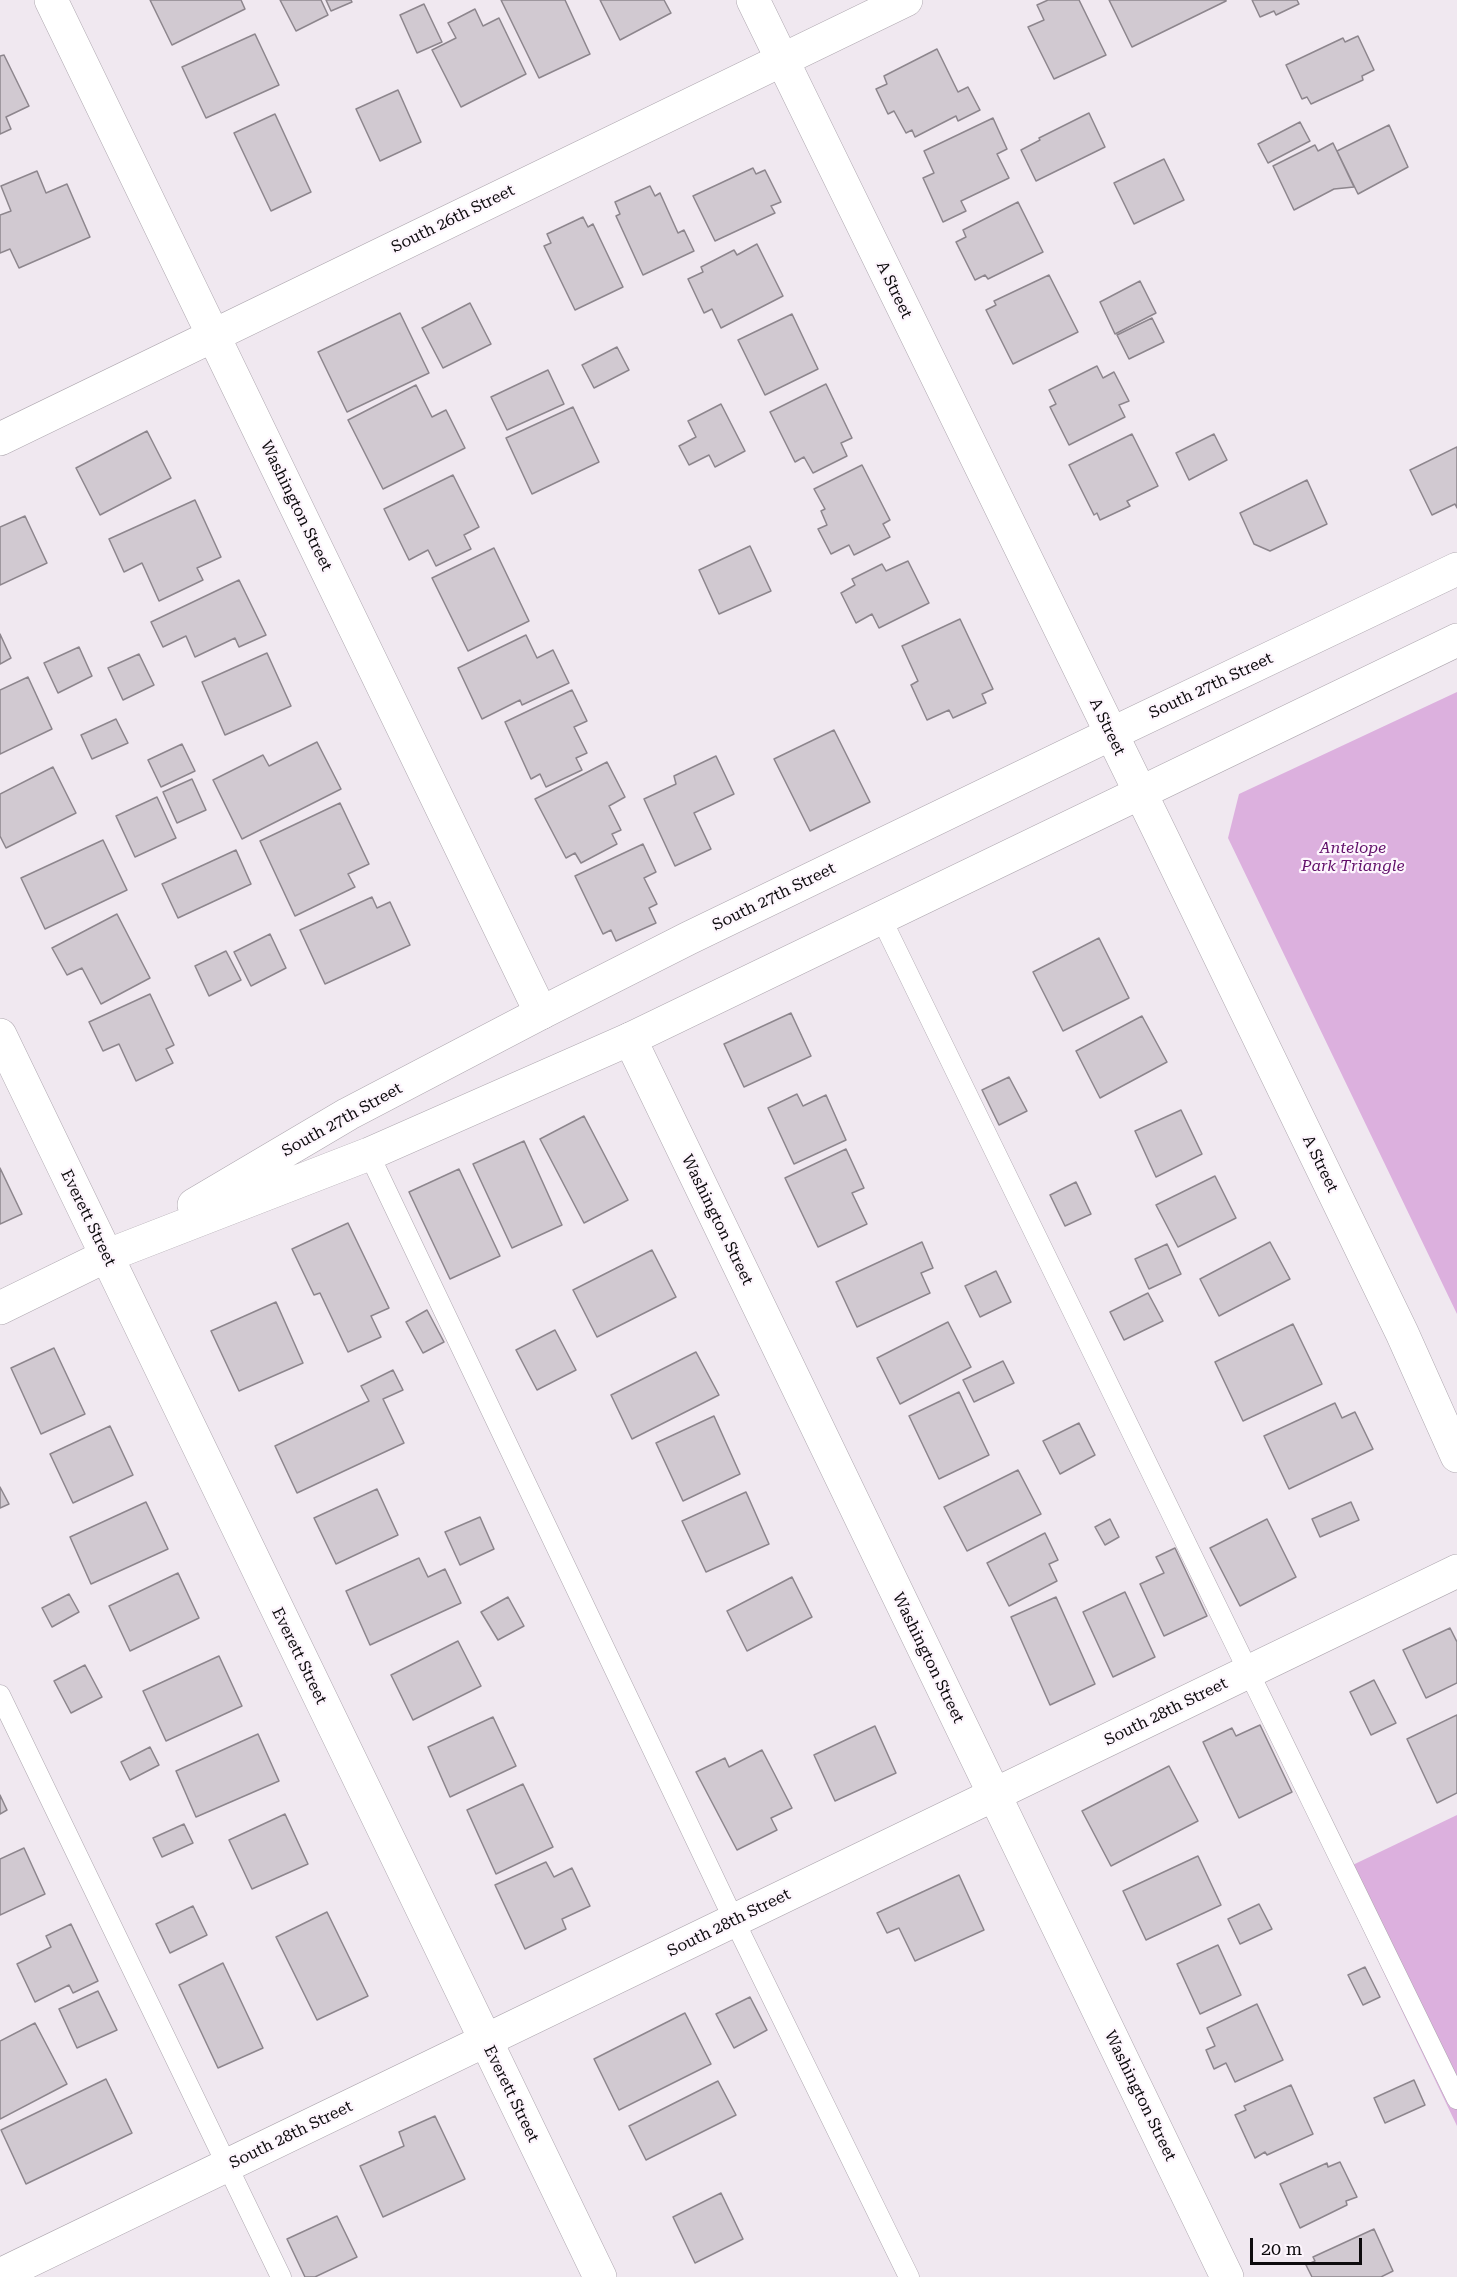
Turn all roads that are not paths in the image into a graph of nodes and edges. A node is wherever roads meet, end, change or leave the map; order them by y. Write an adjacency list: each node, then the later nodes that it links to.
1 (51, 0): 5 (street, Washington Street)
2 (753, 0): 4 (street, A Street)
3 (906, 0): 4 (street, South 26th Street)
4 (782, 59): 5 (street, South 26th Street); 9 (street, A Street)
5 (214, 336): 6 (street, South 26th Street); 12 (street, Washington Street)
6 (0, 439)
7 (1457, 569): 9 (street, South 27th Street)
8 (1457, 640): 10 (street, South 27th Street)
9 (1111, 734): 10 (street, A Street); 12 (street, South 27th Street)
10 (1141, 794): 11 (street, South 27th Street); 18 (street, A Street)
11 (881, 918): 14 (street, South 27th Street); 20 (lane)
12 (541, 1013): 16 (street, South 27th Street)
13 (0, 1035): 16 (street, Everett Street)
14 (630, 1039): 15 (street, South 27th Street); 22 (street, Washington Street)
15 (369, 1154): 16 (street, South 27th Street); 23 (lane)
16 (106, 1256): 17 (street, South 27th Street); 24 (street, Everett Street)
17 (0, 1308)
18 (1457, 1456)
19 (1457, 1571): 20 (street, South 28th Street)
20 (1250, 1671): 22 (street, South 28th Street); 25 (lane)
21 (0, 1695): 26 (lane)
22 (994, 1794): 23 (street, South 28th Street); 31 (street, Washington Street)
23 (734, 1920): 24 (street, South 28th Street); 30 (lane)
24 (485, 2041): 26 (street, South 28th Street); 29 (street, Everett Street)
25 (1457, 2099)
26 (228, 2165): 27 (street, South 28th Street); 28 (lane)
27 (0, 2275)
28 (281, 2277)
29 (600, 2277)
30 (909, 2277)
31 (1227, 2277)

